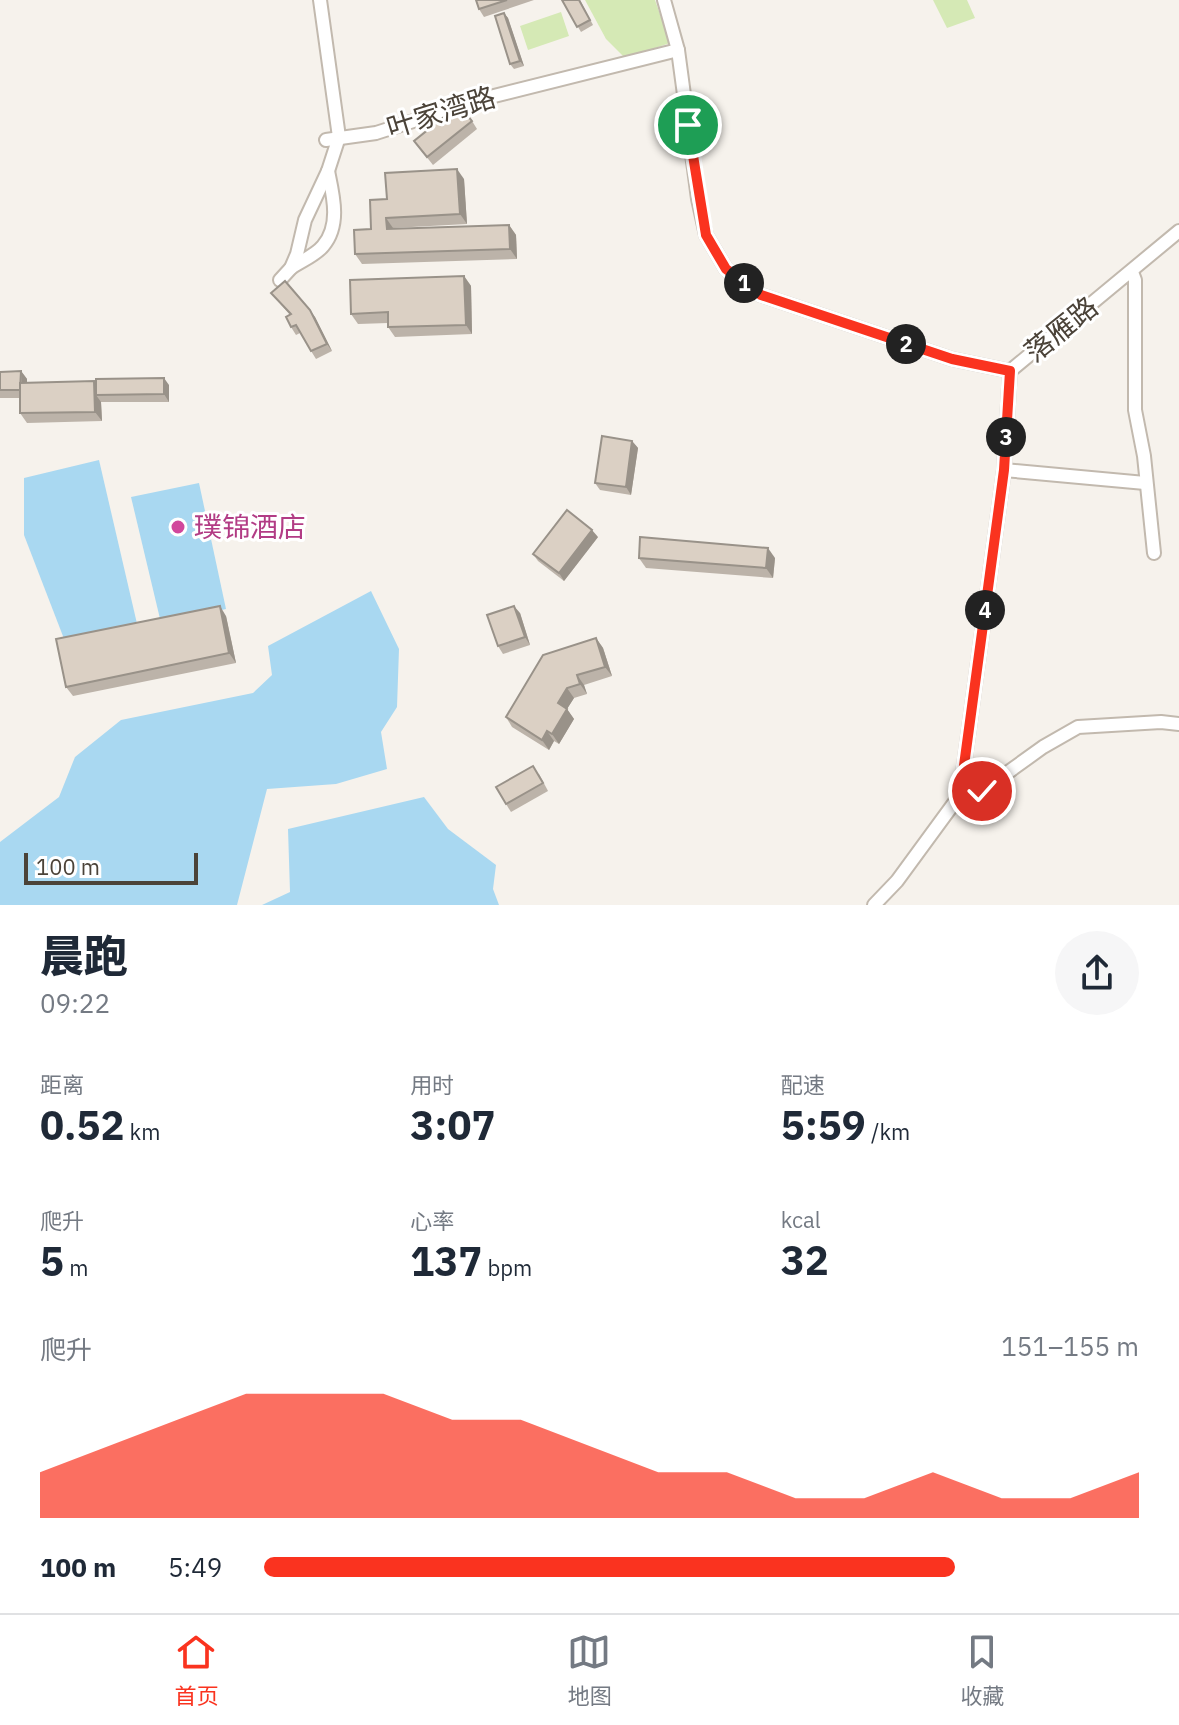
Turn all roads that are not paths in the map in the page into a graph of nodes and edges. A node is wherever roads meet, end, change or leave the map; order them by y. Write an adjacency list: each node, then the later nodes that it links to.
1 (320, 0): 4 (street)
2 (664, 0): 3 (street)
3 (678, 50): 4 (street, 叶家湾路); 10 (street)
4 (333, 139): 5 (street)
5 (328, 171): 7 (street); 7 (street)
6 (1179, 231): 8 (street, 落雁路)
7 (291, 268): 9 (street)
8 (1132, 272): 10 (street, 落雁路); 12 (street)
9 (280, 280)
10 (1010, 371): 11 (street, 落雁路)
11 (1004, 470): 12 (street); 15 (street, 落雁路)
12 (1145, 483): 13 (street)
13 (1154, 553)
14 (1179, 724): 15 (street)
15 (960, 795): 16 (street, 落雁路)
16 (874, 905)

